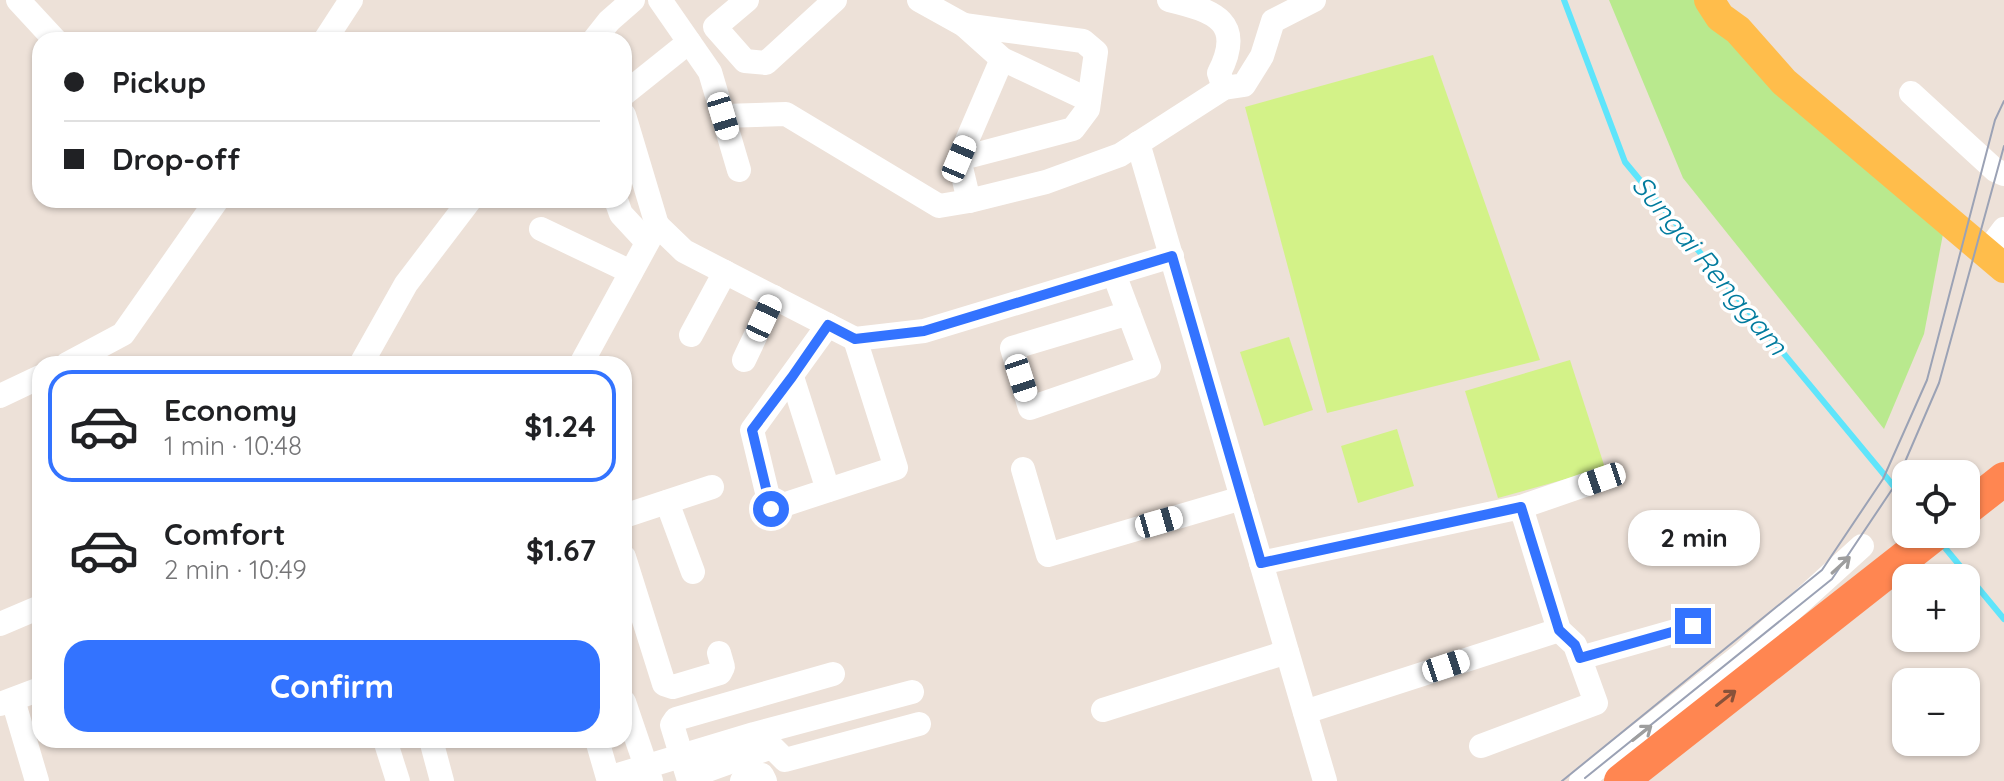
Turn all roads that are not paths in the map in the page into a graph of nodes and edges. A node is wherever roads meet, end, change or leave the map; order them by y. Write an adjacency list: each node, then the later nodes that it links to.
1 (18, 0): 14 (street)
2 (351, 0): 15 (street)
3 (633, 0): 16 (street)
4 (660, 0): 17 (street)
5 (747, 0): 6 (street)
6 (835, 0)
7 (919, 0): 12 (street)
8 (1169, 0): 20 (street)
9 (1314, 0): 20 (street)
10 (1709, 0): 13 (main road)
11 (1728, 0): 13 (main road)
12 (964, 25): 18 (street); 22 (street)
13 (1738, 30): 37 (main road)
14 (48, 32)
15 (330, 32)
16 (603, 32)
17 (689, 42): 19 (street); 23 (street)
18 (1002, 59): 22 (street); 27 (street)
19 (632, 88)
20 (1224, 88): 25 (street)
21 (1911, 93): 30 (street)
22 (1089, 100): 24 (street)
23 (723, 116): 29 (street); 31 (street)
24 (1073, 129): 27 (street); 28 (street)
25 (1138, 143): 28 (street); 38 (street)
26 (632, 156): 36 (street)
27 (959, 159): 31 (street)
28 (1095, 164): 31 (street)
29 (739, 170)
30 (2004, 174)
31 (969, 201)
32 (211, 208): 47 (street)
33 (464, 208): 48 (street)
34 (619, 208): 36 (street)
35 (541, 229): 39 (street)
36 (652, 234): 39 (street); 40 (street)
37 (1998, 250)
38 (1172, 256): 41 (street); 59 (street)
39 (631, 272): 49 (street)
40 (725, 272): 42 (street); 45 (street)
41 (1114, 274): 43 (street); 46 (street)
42 (774, 297): 44 (street); 50 (street)
43 (1129, 313): 43 (street)
44 (828, 325): 46 (street); 51 (street)
45 (691, 335)
46 (855, 339): 58 (street)
47 (82, 356)
48 (366, 356)
49 (585, 356)
50 (744, 360)
51 (792, 377): 58 (street); 58 (street)
52 (32, 381): 53 (street)
53 (0, 396)
54 (1023, 469): 59 (street)
55 (1602, 479): 62 (street)
56 (2004, 479): 60 (highway)
57 (712, 487): 61 (street)
58 (828, 490)
59 (1242, 498): 66 (street)
60 (1980, 498)
61 (667, 502): 63 (street); 67 (street)
62 (1521, 507): 66 (street); 72 (street)
63 (632, 513)
64 (1862, 546): 96 (street, one-way to 64)
65 (1917, 548): 97 (highway, one-way to 65)
66 (1261, 563): 73 (street)
67 (693, 572)
68 (632, 582): 74 (street)
69 (32, 610): 70 (street)
70 (0, 624)
71 (1693, 626): 75 (street)
72 (1559, 630): 75 (street); 81 (street)
73 (1287, 652): 80 (street); 81 (street)
74 (719, 653)
75 (1580, 658): 84 (street)
76 (833, 674): 88 (street)
77 (32, 692): 79 (street)
78 (912, 692): 88 (street)
79 (7, 702): 91 (street)
80 (1103, 710)
81 (1305, 712): 95 (street)
82 (919, 724): 88 (street)
83 (632, 725): 89 (street)
84 (1481, 746)
85 (388, 748): 92 (street)
86 (432, 748): 90 (street)
87 (599, 748): 89 (street)
88 (683, 756): 89 (street)
89 (649, 774)
90 (437, 779)
91 (37, 781)
92 (398, 781)
93 (742, 781): 94 (street)
94 (765, 781)
95 (1325, 781)
96 (1581, 781)
97 (1621, 781)

